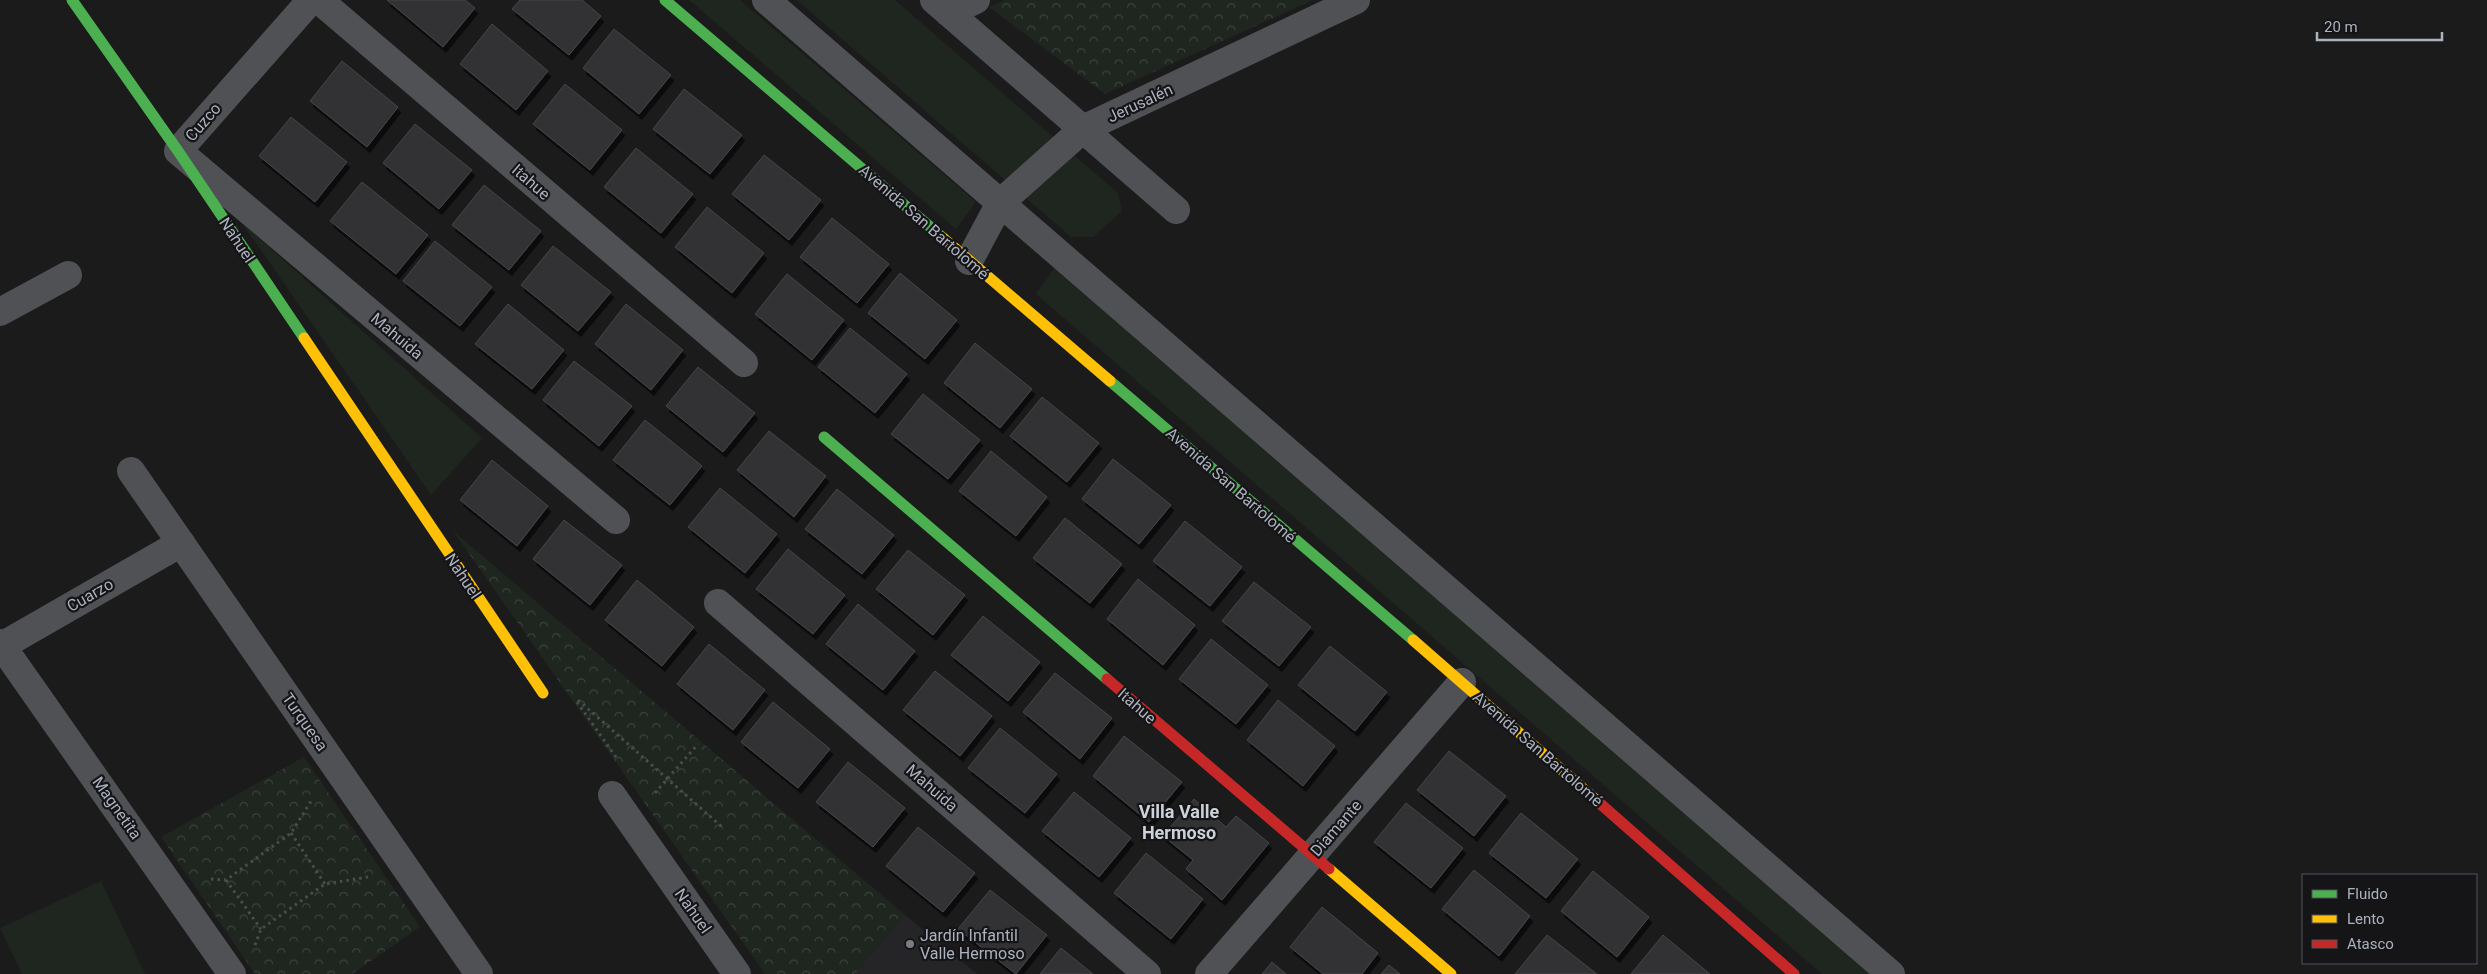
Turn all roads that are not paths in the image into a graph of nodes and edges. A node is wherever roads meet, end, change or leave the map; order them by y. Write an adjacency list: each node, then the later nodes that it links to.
1 (72, 0): 10 (street, Cuzco)
2 (311, 0): 10 (street, Cuzco)
3 (319, 0): 16 (street, Itahue)
4 (665, 0): 13 (street, Avenida San Bartolomé)
5 (766, 0): 11 (street)
6 (976, 0): 8 (street)
7 (1356, 0): 9 (street, Jerusalén)
8 (941, 6): 9 (street)
9 (1084, 130): 11 (street, Jerusalén); 12 (street)
10 (178, 151): 19 (street, Mahuida); 24 (street, Nahuel)
11 (1000, 202): 13 (street, Jerusalén); 34 (street)
12 (1176, 210)
13 (969, 260): 23 (street, Avenida San Bartolomé)
14 (68, 275): 15 (street)
15 (0, 312)
16 (744, 363)
17 (824, 437): 26 (street, Itahue)
18 (131, 471): 20 (street, Turquesa)
19 (616, 520)
20 (181, 543): 22 (street, Cuarzo); 28 (street, Turquesa)
21 (718, 603): 30 (street, Mahuida)
22 (1, 645): 27 (street, Magnetita)
23 (1462, 682): 26 (street, Diamante); 33 (street, Avenida San Bartolomé)
24 (543, 693)
25 (612, 795): 29 (street, Nahuel)
26 (1312, 855): 31 (street, Diamante); 32 (street, Itahue)
27 (232, 974)
28 (479, 974)
29 (737, 974)
30 (1147, 974)
31 (1209, 974)
32 (1451, 974)
33 (1794, 974)
34 (1891, 974)

